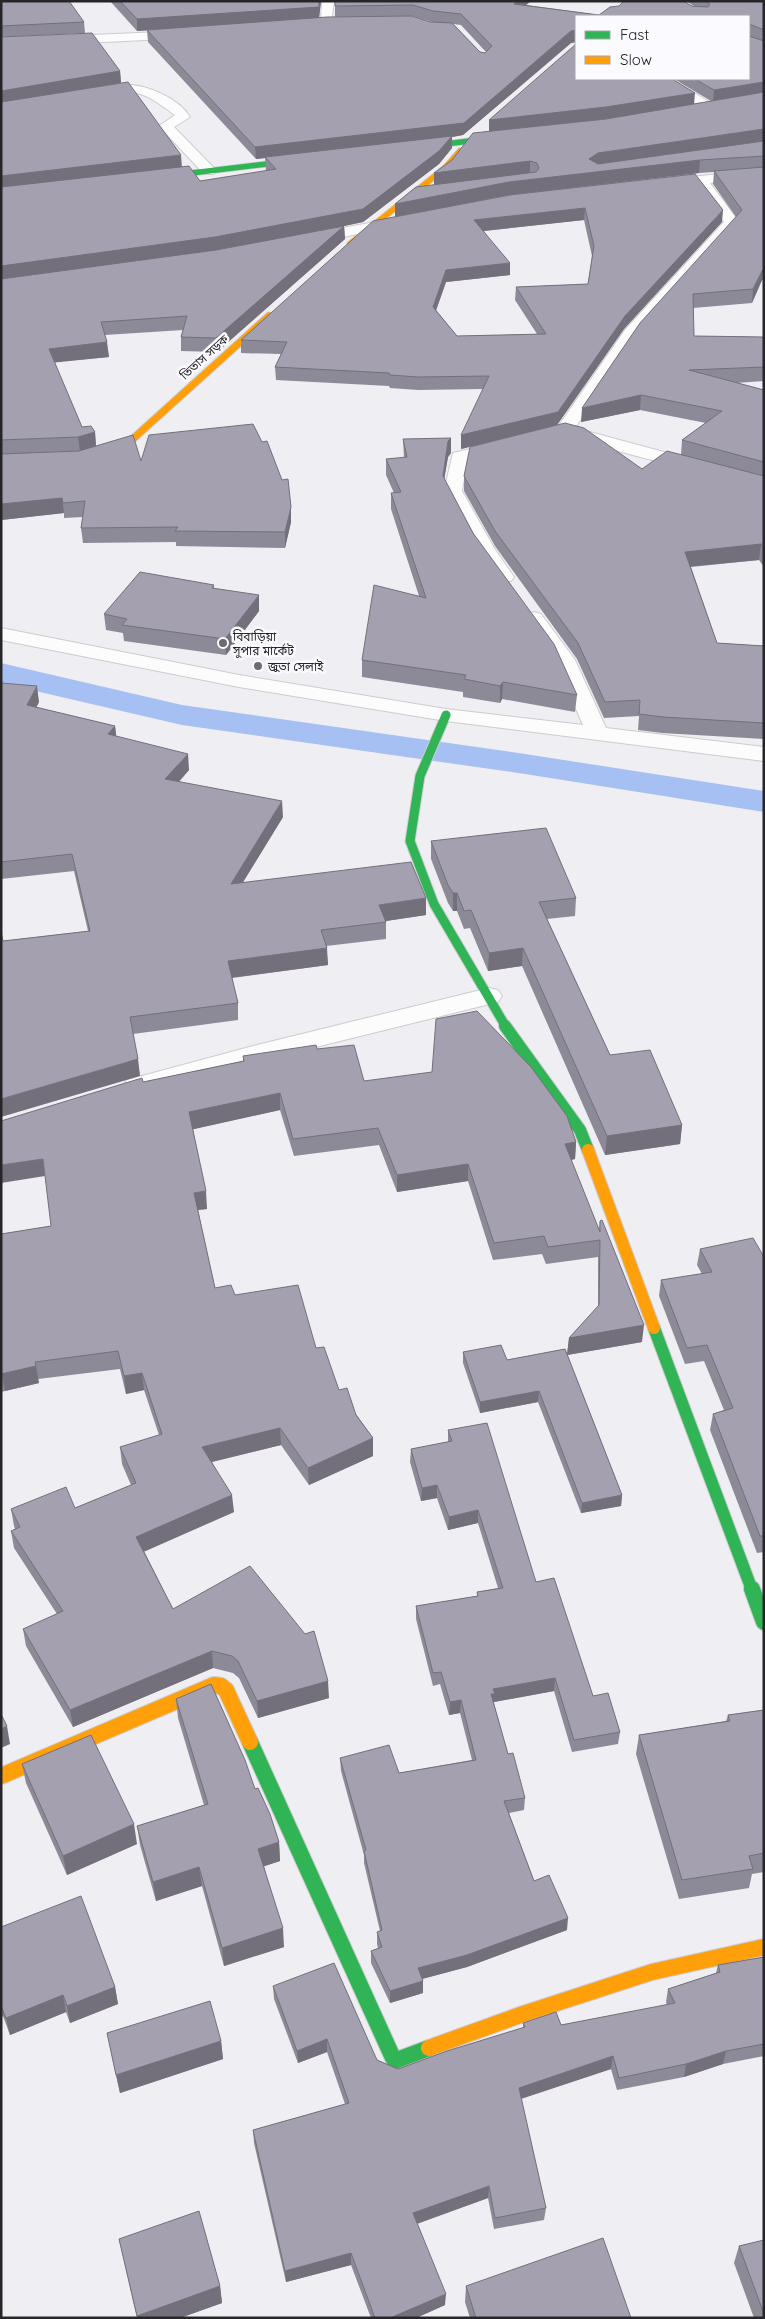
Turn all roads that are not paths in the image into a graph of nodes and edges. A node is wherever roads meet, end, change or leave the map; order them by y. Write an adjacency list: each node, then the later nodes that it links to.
1 (328, 1): 2 (street)
2 (280, 27)
3 (192, 34): 4 (street)
4 (1, 43)
5 (664, 80): 7 (street)
6 (78, 96): 14 (street)
7 (717, 107): 8 (street)
8 (693, 111)
9 (482, 130): 11 (street)
10 (517, 136): 11 (street)
11 (468, 141): 12 (street); 20 (street)
12 (402, 149)
13 (317, 159): 14 (street)
14 (209, 171): 16 (street)
15 (764, 174): 17 (street)
16 (142, 179)
17 (700, 179): 18 (street); 28 (street)
18 (643, 185)
19 (438, 191): 20 (street)
20 (409, 195): 22 (street)
21 (415, 219): 22 (street)
22 (368, 228): 23 (street); 24 (street)
23 (294, 242)
24 (338, 254)
25 (280, 307): 27 (street, তিতাস সড়ক)
26 (518, 442): 31 (street)
27 (93, 458)
28 (764, 485)
29 (1, 634): 30 (street)
30 (446, 715): 31 (street); 33 (street)
31 (598, 734): 32 (street)
32 (764, 754)
33 (489, 996): 34 (street); 35 (street)
34 (116, 1092)
35 (764, 1622)
36 (1, 1776): 37 (street)
37 (764, 1947)

